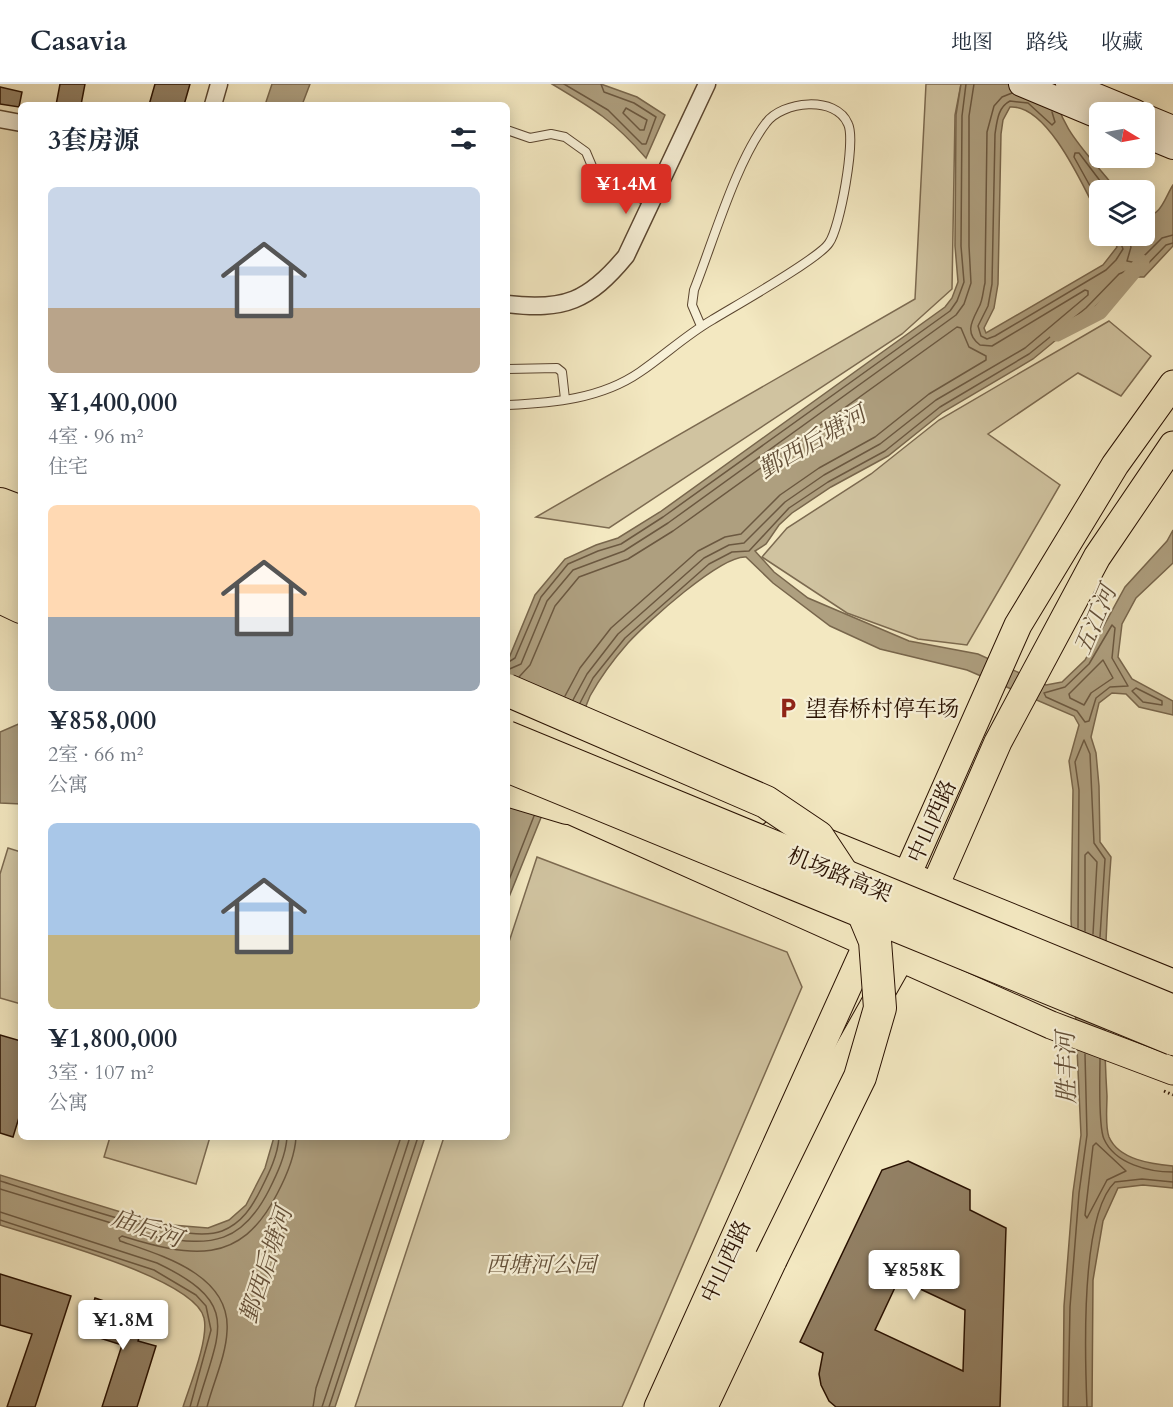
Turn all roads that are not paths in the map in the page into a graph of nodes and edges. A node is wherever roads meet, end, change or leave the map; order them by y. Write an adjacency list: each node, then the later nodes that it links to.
1 (219, 84): 5 (street)
2 (707, 84): 12 (street)
3 (1021, 84): 4 (street)
4 (1082, 100)
5 (214, 102)
6 (0, 119): 7 (street)
7 (18, 122)
8 (1155, 125): 11 (street)
9 (510, 131): 12 (lane)
10 (1155, 137): 11 (street)
11 (1173, 140)
12 (651, 202): 13 (street)
13 (510, 304)
14 (701, 326): 14 (lane); 17 (lane)
15 (510, 369): 17 (lane)
16 (1173, 384): 41 (main road, 中山西路)
17 (565, 399): 18 (lane)
18 (510, 405)
19 (1173, 445): 42 (main road, 中山西路)
20 (0, 504): 21 (highway)
21 (18, 511)
22 (0, 512): 23 (main road)
23 (18, 521)
24 (0, 531): 25 (highway)
25 (18, 538)
26 (0, 559): 27 (highway)
27 (18, 567)
28 (0, 580): 29 (main road)
29 (18, 587)
30 (0, 597): 31 (highway)
31 (18, 606)
32 (510, 691): 51 (highway, bridge)
33 (510, 709): 39 (highway)
34 (510, 719): 39 (main road)
35 (510, 738): 46 (highway, 机场路高架, bridge)
36 (510, 767): 47 (highway, 机场路高架, bridge)
37 (510, 784): 40 (main road)
38 (510, 791): 40 (highway)
39 (712, 796): 41 (main road)
40 (570, 809): 43 (main road)
41 (907, 875): 42 (main road); 43 (main road, 中山西路)
42 (935, 886): 44 (main road, 中山西路); 45 (main road)
43 (867, 944): 44 (main road); 49 (main road, 中山西路)
44 (900, 959): 48 (main road); 50 (main road, 中山西路)
45 (1173, 983)
46 (1173, 1011)
47 (1173, 1038)
48 (1173, 1071)
49 (658, 1407)
50 (685, 1407)
51 (701, 1407)

